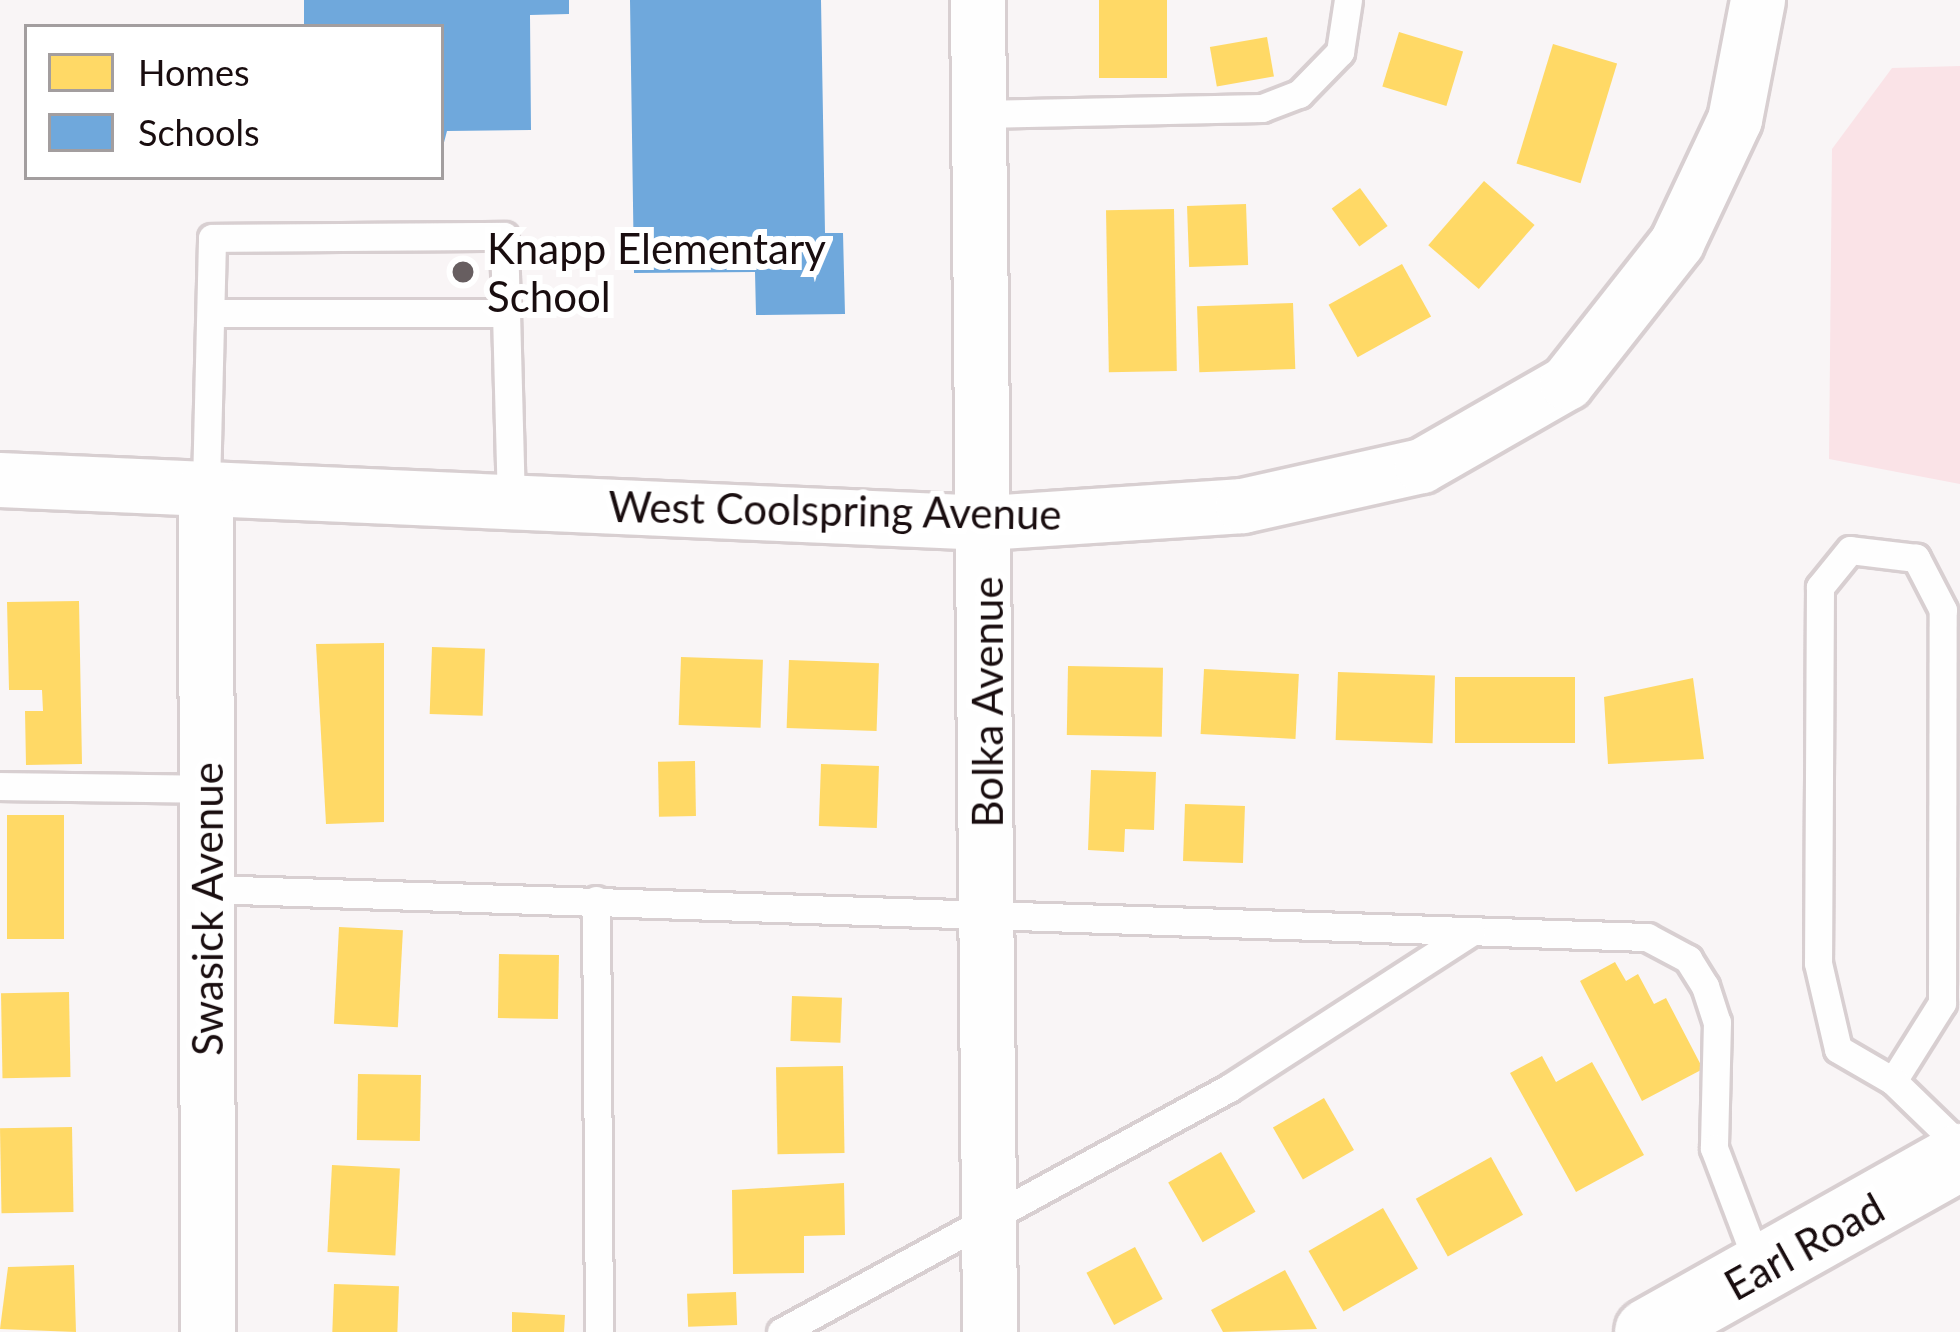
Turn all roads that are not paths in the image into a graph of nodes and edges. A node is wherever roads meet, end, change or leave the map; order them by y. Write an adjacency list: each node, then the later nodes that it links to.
1 (978, 0): 4 (street, Bolka Avenue)
2 (1348, 0): 4 (lane)
3 (1758, 0): 10 (street, West Coolspring Avenue)
4 (980, 114): 10 (street, Bolka Avenue)
5 (212, 313): 6 (lane); 6 (lane); 8 (lane)
6 (506, 313): 9 (lane)
7 (0, 480): 8 (street, West Coolspring Avenue)
8 (206, 486): 9 (street, West Coolspring Avenue); 12 (street, Swasick Avenue)
9 (511, 500): 10 (street, West Coolspring Avenue)
10 (987, 523): 16 (street, Bolka Avenue)
11 (0, 786): 12 (lane)
12 (207, 789): 14 (street, Swasick Avenue)
13 (1951, 842): 18 (lane); 18 (lane)
14 (207, 889): 15 (lane); 23 (street, Swasick Avenue)
15 (596, 900): 16 (lane); 24 (lane)
16 (988, 913): 17 (lane); 21 (street, Bolka Avenue)
17 (1471, 932): 21 (lane); 22 (lane)
18 (1893, 1081): 19 (lane)
19 (1960, 1146)
20 (1960, 1157): 22 (street, Earl Road)
21 (990, 1223): 25 (lane); 26 (street, Bolka Avenue)
22 (1761, 1272): 27 (street, Earl Road)
23 (208, 1332)
24 (599, 1332)
25 (781, 1332)
26 (990, 1332)
27 (1648, 1332)

